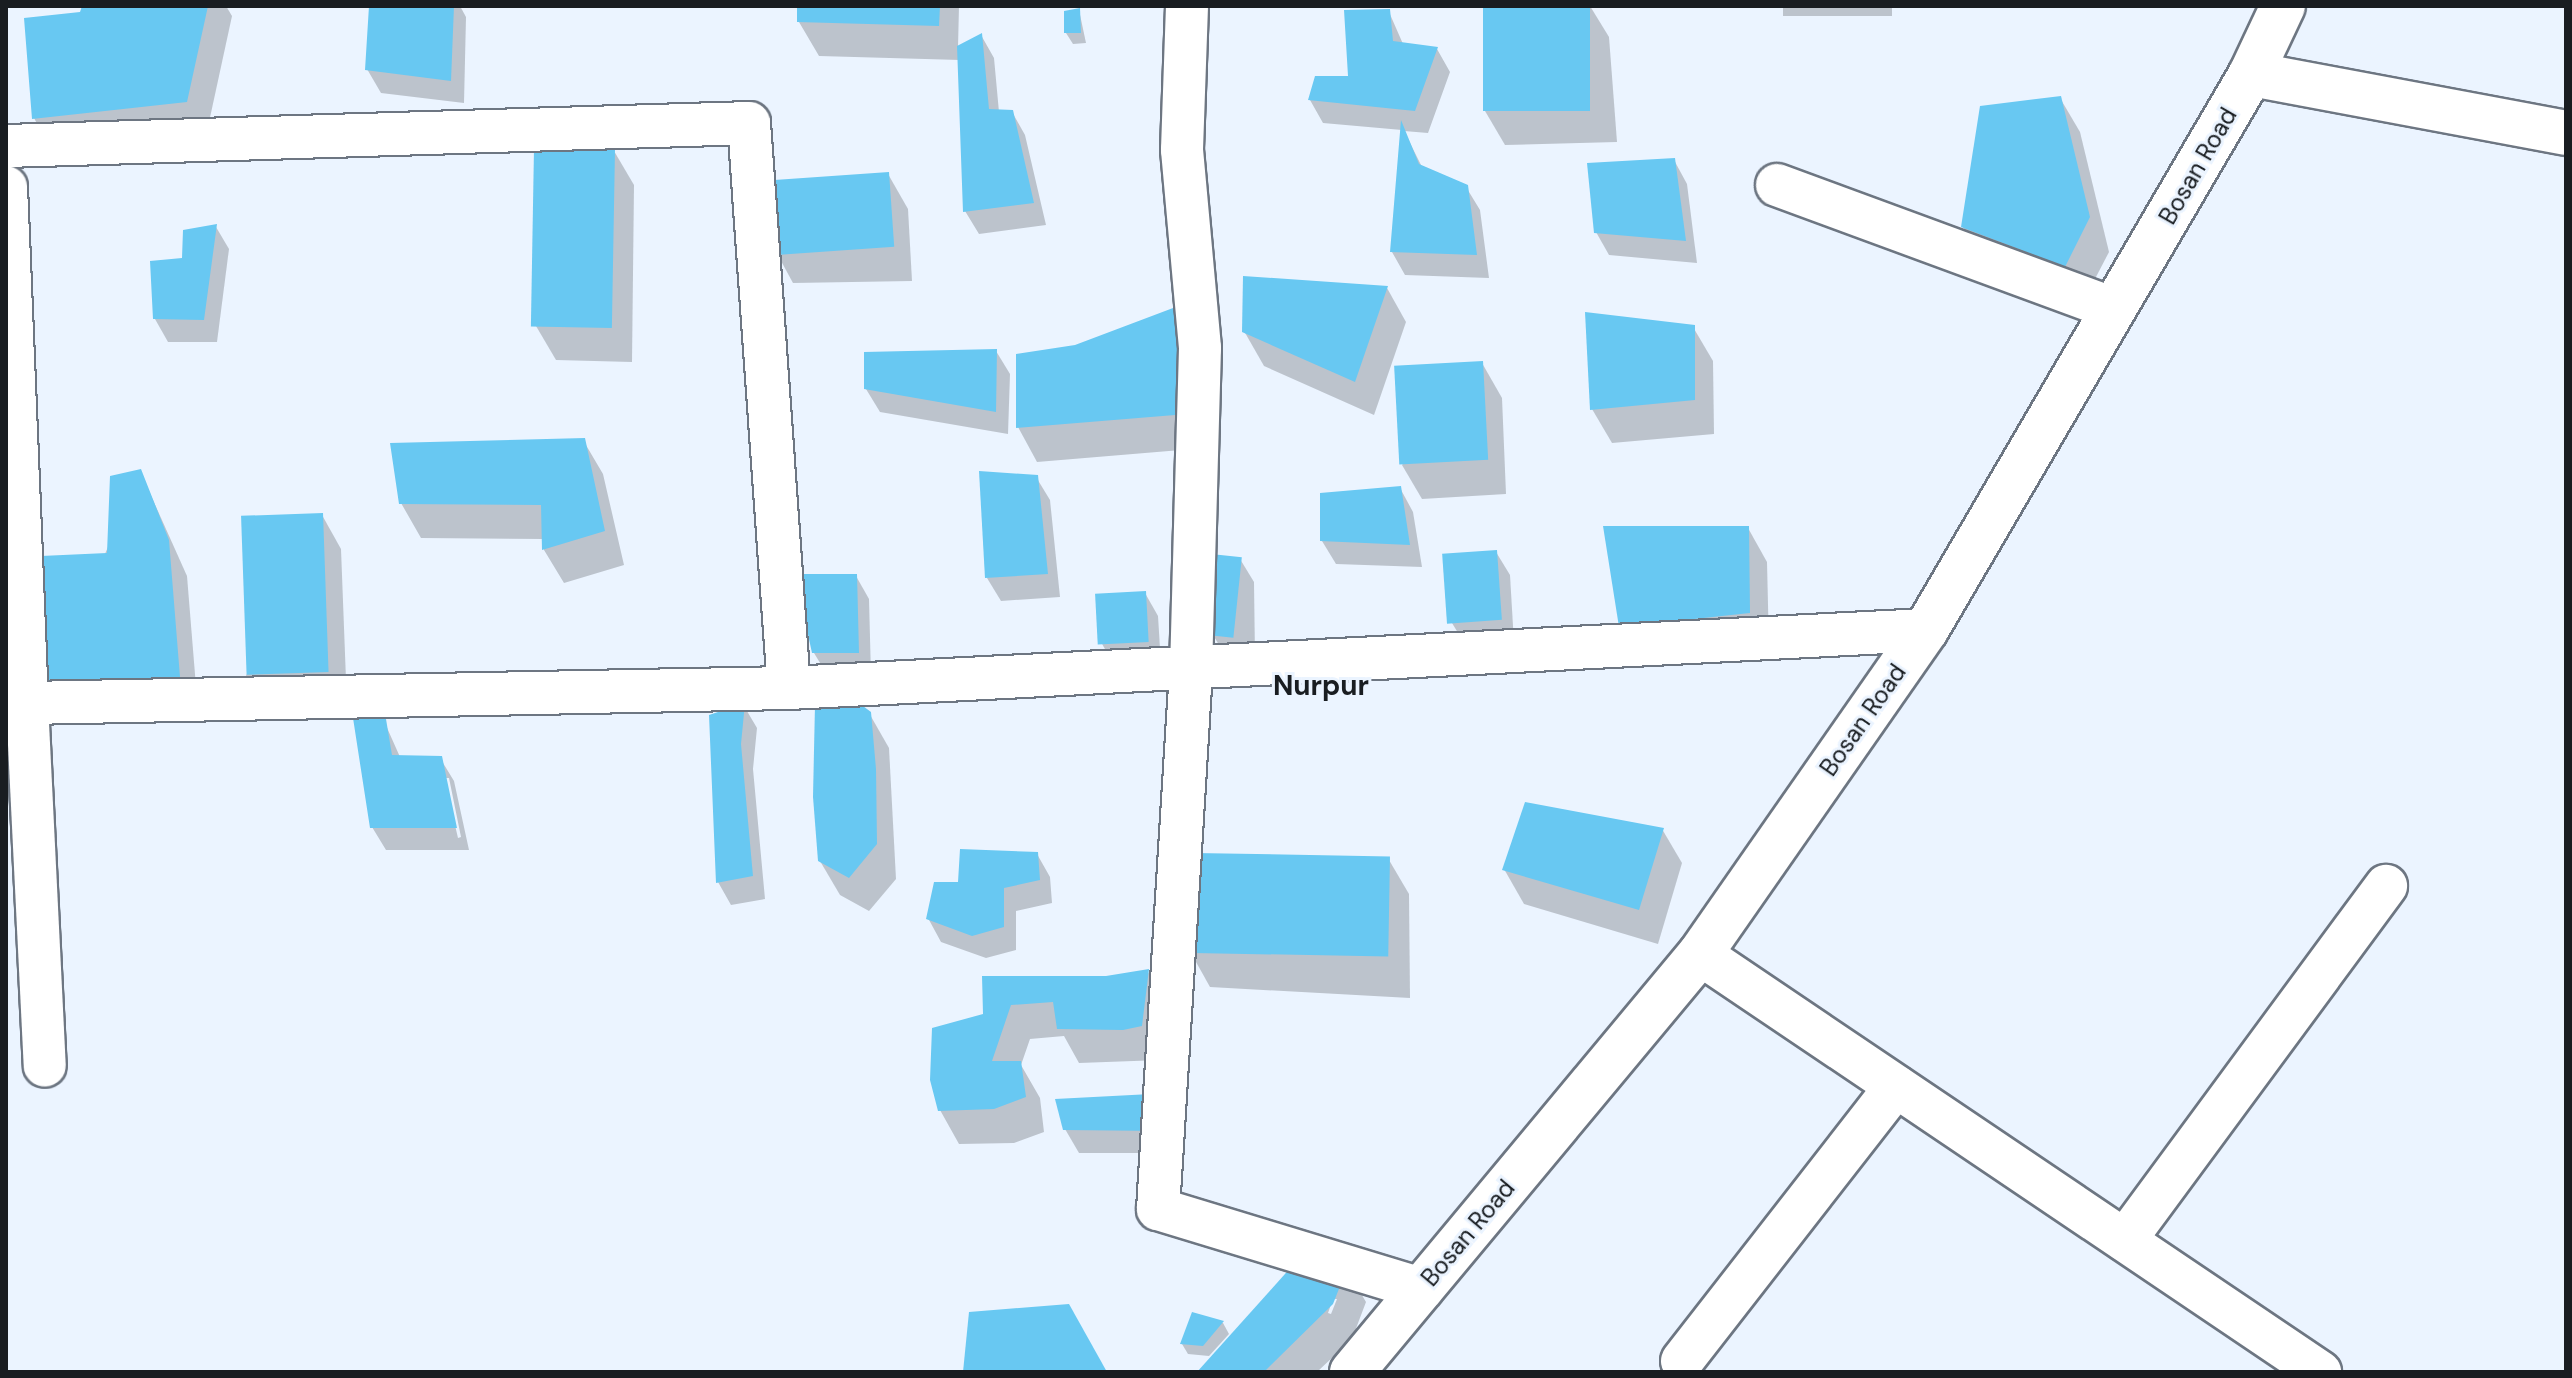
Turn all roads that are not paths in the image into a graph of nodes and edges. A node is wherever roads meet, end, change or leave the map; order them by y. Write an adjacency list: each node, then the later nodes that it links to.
1 (1187, 6): 10 (street)
2 (2283, 6): 3 (main road, Bosan Road)
3 (2251, 74): 4 (main road); 8 (main road, Bosan Road)
4 (2566, 133)
5 (6, 146): 11 (street)
6 (1777, 185): 8 (street)
7 (6, 187): 12 (street)
8 (2114, 309): 9 (main road, Bosan Road)
9 (1926, 630): 10 (street); 14 (main road, Bosan Road)
10 (1191, 670): 11 (street); 18 (street)
11 (789, 688): 12 (street)
12 (27, 703): 15 (street)
13 (2386, 886): 17 (street)
14 (1700, 954): 16 (street); 18 (main road, Bosan Road)
15 (45, 1066)
16 (1896, 1086): 17 (street); 19 (street)
17 (2125, 1240): 21 (street)
18 (1422, 1289): 20 (main road, Bosan Road)
19 (1682, 1361)
20 (1352, 1372)
21 (2320, 1372)

